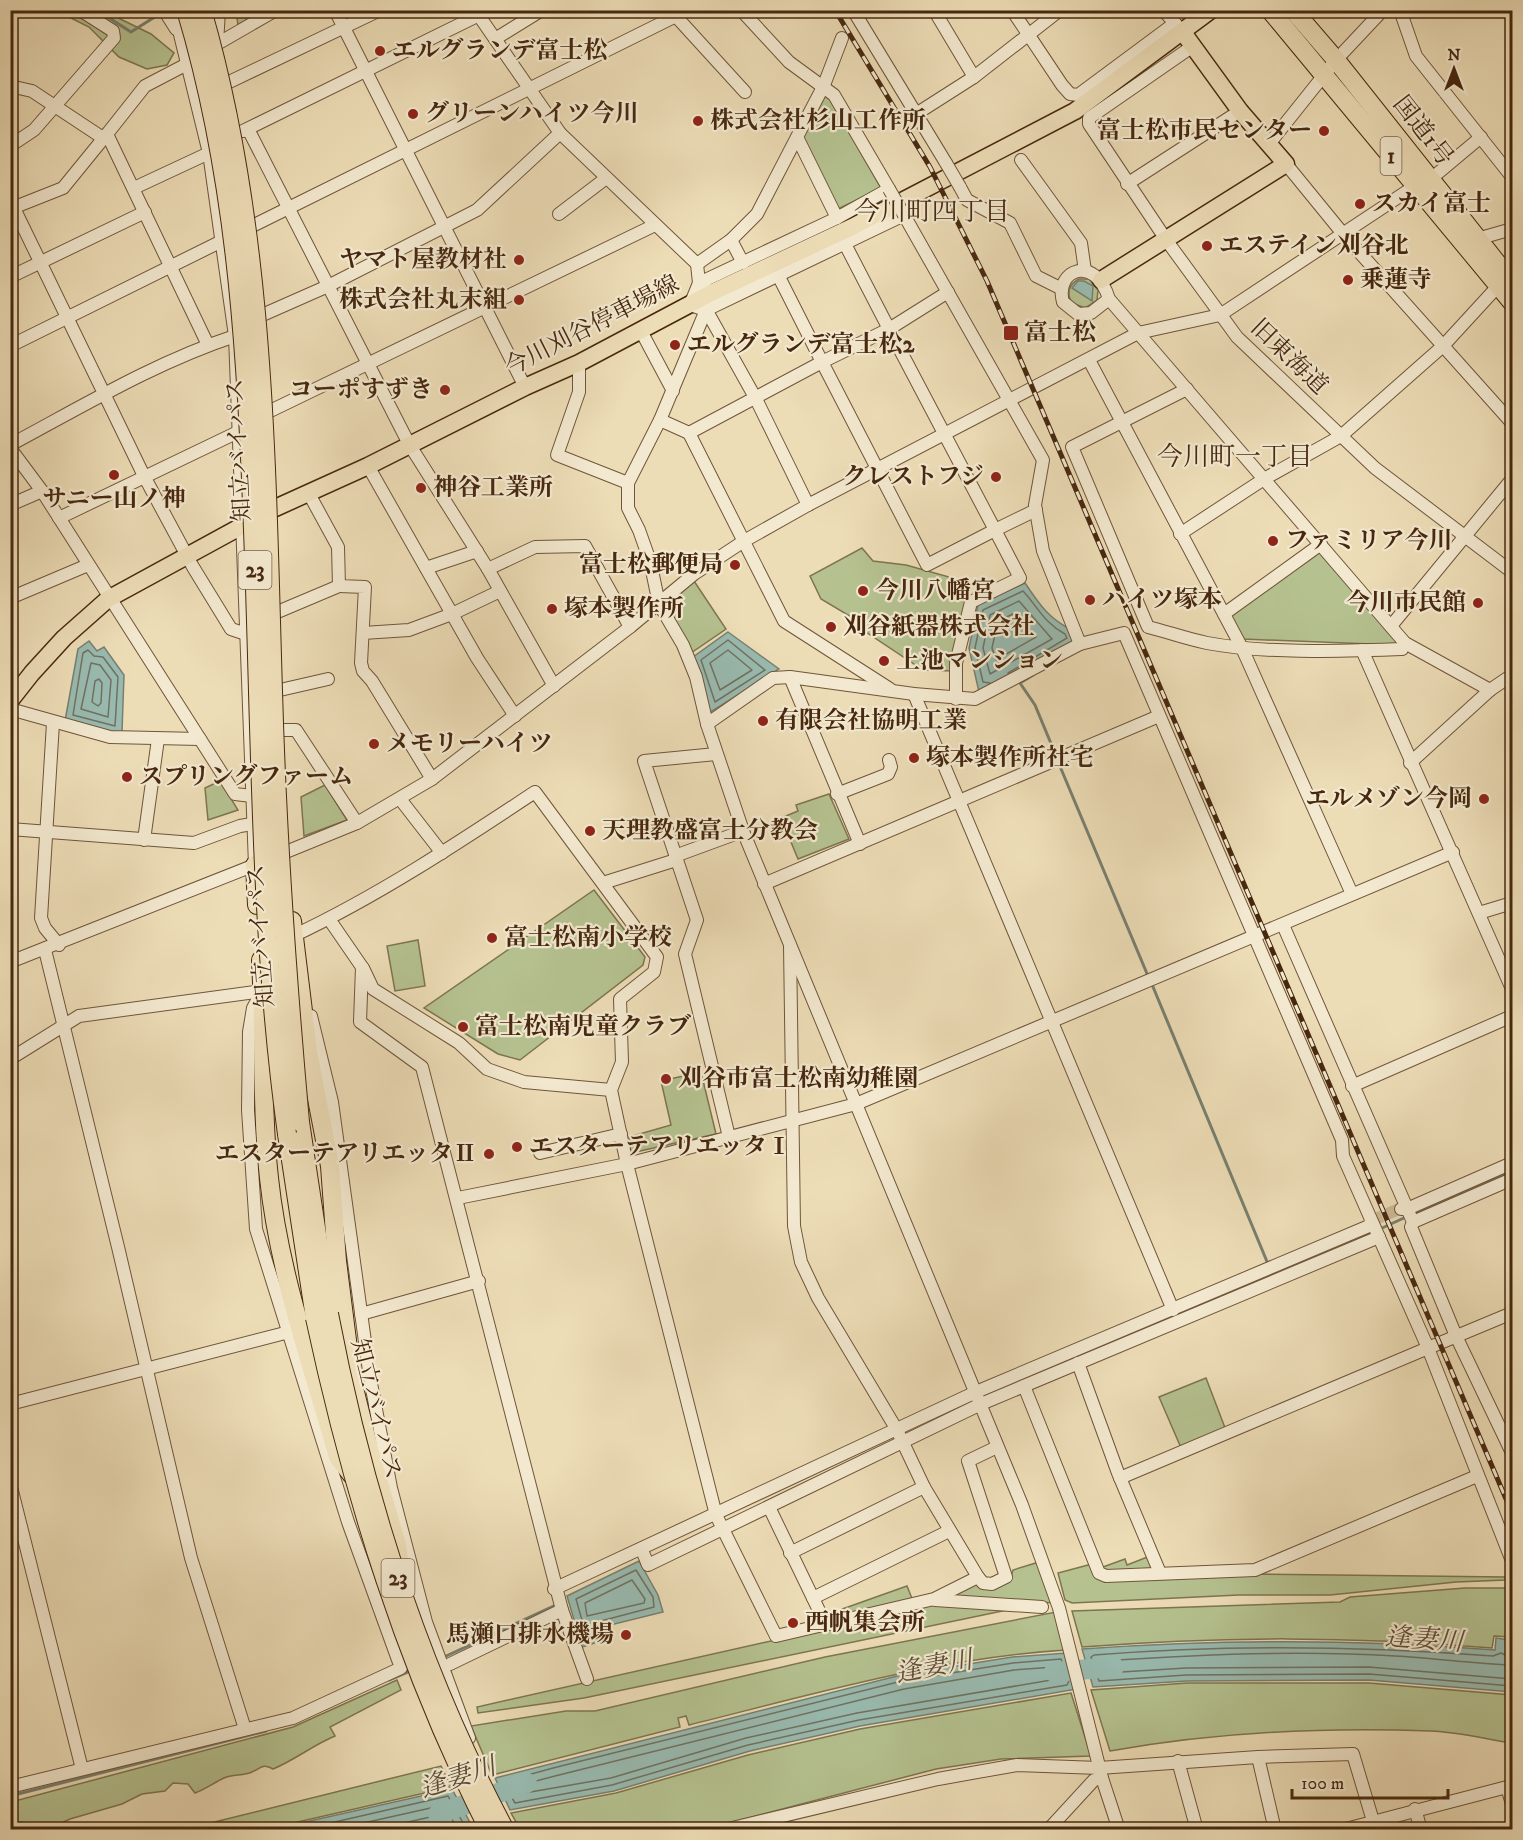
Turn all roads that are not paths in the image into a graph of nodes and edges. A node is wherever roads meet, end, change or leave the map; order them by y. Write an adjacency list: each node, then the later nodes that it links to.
1 (80, 10): 45 (street)
2 (164, 10): 29 (street)
3 (174, 10): 29 (street)
4 (186, 10): 233 (highway, 知立バイパス / 23, bridge)
5 (202, 10): 233 (highway, 知立バイパス / 23, bridge)
6 (211, 10): 32 (street)
7 (219, 10): 32 (street)
8 (276, 10): 32 (street)
9 (334, 10): 27 (street)
10 (380, 10): 27 (street)
11 (542, 10): 31 (street)
12 (688, 10): 25 (street)
13 (741, 10): 41 (street)
14 (853, 10): 47 (street)
15 (934, 10): 38 (street)
16 (1012, 10): 28 (street)
17 (1060, 10): 28 (street)
18 (1163, 10): 26 (street)
19 (1211, 10): 26 (main road, 今川刈谷停車場線)
20 (1270, 10): 39 (highway, 国道1号 / 1)
21 (1293, 10): 35 (highway, 国道1号 / 1)
22 (1383, 10): 35 (street)
23 (1400, 10): 52 (street)
24 (477, 13): 31 (street); 37 (street)
25 (673, 14): 43 (street); 44 (street)
26 (1179, 27): 28 (street); 33 (main road); 95 (main road, 今川刈谷停車場線)
27 (344, 29): 37 (street); 40 (street)
28 (1030, 35): 38 (street)
29 (182, 38): 36 (street)
30 (842, 38): 41 (street)
31 (495, 39): 43 (street)
32 (217, 44): 40 (street)
33 (1192, 46): 46 (main road); 63 (street, 旧東海道)
34 (10, 57): 42 (street)
35 (1336, 60): 39 (street); 78 (highway, 国道1号 / 1)
36 (189, 63): 51 (street); 57 (street)
37 (364, 71): 48 (street); 56 (street)
38 (974, 77): 47 (street)
39 (1325, 77): 54 (street); 91 (highway, 国道1号 / 1)
40 (225, 84): 50 (street)
41 (824, 85): 53 (street); 65 (street)
42 (11, 86): 45 (street)
43 (529, 90): 49 (street); 56 (street)
44 (745, 92)
45 (55, 107): 51 (street); 55 (street)
46 (1240, 111): 54 (main road); 63 (street)
47 (916, 114): 93 (street, bridge)
48 (248, 129): 50 (street); 68 (street)
49 (560, 133): 62 (street); 75 (street)
50 (234, 134): 74 (street)
51 (105, 136): 64 (street); 67 (street)
52 (1481, 137): 60 (street); 61 (street)
53 (798, 139): 72 (street); 79 (street)
54 (1269, 144): 59 (main road)
55 (10, 146)
56 (405, 151): 68 (street); 75 (street)
57 (209, 153): 64 (street); 81 (street)
58 (1021, 160): 87 (street)
59 (1286, 164): 77 (street); 80 (main road)
60 (1438, 173)
61 (1512, 177)
62 (605, 179): 70 (street); 73 (street)
63 (1127, 184): 80 (street, 旧東海道)
64 (135, 188): 69 (street)
65 (889, 189): 71 (street, bridge); 72 (street)
66 (1409, 190): 77 (street)
67 (12, 209): 83 (street)
68 (291, 209): 74 (street); 92 (street)
69 (145, 212): 83 (street); 86 (street)
70 (559, 214)
71 (904, 215): 82 (street); 94 (street)
72 (837, 218): 84 (street)
73 (655, 225): 85 (street); 98 (street)
74 (250, 229): 81 (street); 100 (street)
75 (444, 229): 92 (street); 98 (street)
76 (1512, 229): 78 (street)
77 (1344, 235): 99 (street); 108 (street)
78 (1477, 239): 91 (highway, 国道1号 / 1)
79 (731, 240): 84 (street); 85 (street)
80 (1167, 241): 90 (main road); 99 (street, 旧東海道)
81 (222, 242): 86 (street); 105 (street)
82 (845, 244): 88 (street); 102 (street)
83 (39, 263): 89 (street); 101 (street)
84 (743, 263): 95 (street)
85 (697, 264): 95 (street)
86 (169, 267): 101 (street); 106 (street)
87 (1084, 271): 90 (street); 93 (street)
88 (778, 275): 95 (street); 110 (street)
89 (10, 278)
90 (1101, 280): 96 (street)
91 (1506, 284): 97 (highway, 国道1号 / 1); 108 (street)
92 (328, 286): 100 (street); 112 (street)
93 (1062, 289): 96 (street)
94 (948, 292): 102 (street); 118 (street)
95 (702, 298): 103 (main road, 今川刈谷停車場線); 115 (street); 117 (street)
96 (1109, 299): 104 (street)
97 (1512, 302)
98 (483, 306): 112 (street); 113 (street)
99 (1220, 315): 104 (street); 126 (street, 旧東海道)
100 (260, 316): 119 (street)
101 (69, 319): 107 (street); 116 (street)
102 (889, 329): 110 (street); 125 (street)
103 (641, 331): 111 (main road, 今川刈谷停車場線); 115 (street)
104 (1138, 333): 109 (street); 114 (street)
105 (235, 336): 106 (street); 123 (street)
106 (208, 345): 116 (street)
107 (10, 346)
108 (1443, 346): 122 (street); 126 (street)
109 (1089, 360): 118 (street); 121 (street)
110 (822, 362): 117 (street); 130 (street)
111 (579, 363): 113 (main road, 今川刈谷停車場線); 134 (street)
112 (367, 364): 119 (street); 127 (street)
113 (525, 387): 127 (main road, 今川刈谷停車場線)
114 (1187, 389): 121 (street); 132 (street)
115 (673, 391): 120 (street)
116 (106, 394): 128 (street); 131 (street)
117 (756, 399): 124 (street); 138 (street)
118 (1009, 400): 125 (street); 140 (street)
119 (268, 412): 139 (street)
120 (660, 420): 124 (street); 134 (street)
121 (1120, 422): 144 (street); 168 (street)
122 (1512, 423)
123 (238, 432): 131 (street); 142 (street)
124 (689, 433): 146 (street)
125 (945, 434): 130 (street); 143 (street)
126 (1341, 436): 132 (street); 145 (street, 旧東海道)
127 (409, 444): 129 (main road, 今川刈谷停車場線); 148 (street)
128 (10, 446): 135 (street)
129 (368, 466): 136 (main road, 今川刈谷停車場線); 151 (street)
130 (877, 471): 138 (street); 143 (street)
131 (144, 476): 141 (street); 149 (street)
132 (1264, 479): 144 (street); 147 (street)
133 (1512, 480): 145 (street)
134 (628, 483): 158 (street)
135 (42, 491): 137 (street); 141 (street)
136 (308, 492): 139 (main road, 今川刈谷停車場線); 154 (street)
137 (10, 504)
138 (808, 505): 146 (street)
139 (273, 509): 142 (main road, 今川刈谷停車場線); 159 (street)
140 (1036, 510): 143 (street); 167 (street)
141 (59, 518): 150 (street)
142 (243, 527): 149 (main road, 今川刈谷停車場線); 165 (street)
143 (995, 530): 178 (street)
144 (1180, 534): 161 (street)
145 (1466, 538): 153 (street, 旧東海道); 162 (street)
146 (744, 541): 158 (street); 176 (street)
147 (1321, 544): 161 (street); 162 (street)
148 (477, 551): 151 (street); 152 (street)
149 (188, 555): 157 (main road, 今川刈谷停車場線); 165 (street)
150 (88, 565): 156 (street); 157 (street)
151 (426, 568): 160 (street)
152 (488, 569): 155 (street); 163 (street)
153 (1512, 572)
154 (339, 586): 159 (street); 164 (street)
155 (500, 591): 160 (street); 173 (street)
156 (10, 598)
157 (108, 599): 179 (main road, 今川刈谷停車場線); 187 (street)
158 (659, 604): 163 (street); 184 (street)
159 (275, 613): 174 (street)
160 (452, 614): 164 (street); 181 (street)
161 (1224, 614): 168 (street)
162 (1391, 626): 166 (street)
163 (630, 627): 173 (street)
164 (363, 633): 191 (street)
165 (246, 634): 193 (street)
166 (1405, 643): 169 (street); 175 (street)
167 (1080, 644): 178 (street); 182 (street)
168 (1242, 648): 169 (street); 210 (street)
169 (1362, 650): 190 (street)
170 (1512, 675): 175 (street)
171 (790, 677): 176 (street); 184 (street); 192 (street)
172 (328, 679): 174 (street)
173 (554, 686): 181 (street)
174 (280, 690): 185 (street)
175 (1490, 690): 190 (street)
176 (895, 692): 177 (street)
177 (914, 694): 178 (street); 195 (street)
178 (956, 699)
179 (10, 701)
180 (10, 709): 183 (street)
181 (515, 716): 191 (street)
182 (1159, 716): 195 (street); 216 (street)
183 (53, 723): 186 (street); 200 (street)
184 (707, 723): 188 (street)
185 (281, 735): 196 (street); 203 (street)
186 (158, 739): 187 (street); 201 (street)
187 (200, 739): 193 (street)
188 (716, 754): 199 (street); 206 (street)
189 (889, 760): 192 (street)
190 (1410, 763): 204 (street)
191 (432, 779): 194 (street)
192 (837, 794): 202 (street)
193 (252, 796): 197 (street)
194 (400, 799): 196 (street); 205 (street)
195 (957, 800): 202 (street); 226 (street)
196 (357, 823): 203 (street)
197 (252, 824): 201 (street); 207 (street)
198 (10, 829): 200 (street)
199 (742, 831): 206 (street); 209 (street)
200 (46, 832): 201 (street); 217 (street)
201 (144, 840)
202 (860, 844): 209 (street)
203 (287, 851): 207 (street); 215 (highway)
204 (1453, 852): 210 (street); 212 (street)
205 (442, 853): 208 (street); 213 (street)
206 (676, 858): 208 (street); 235 (street)
207 (255, 865): 217 (street); 223 (highway)
208 (603, 883): 230 (street)
209 (764, 884): 218 (street)
210 (1352, 894): 214 (street)
211 (1512, 903): 212 (street)
212 (1479, 913): 222 (street)
213 (329, 919): 215 (street); 221 (street)
214 (1283, 926): 216 (street); 229 (street)
215 (293, 936): 224 (highway)
216 (1254, 936): 226 (street); 242 (street)
217 (59, 945): 219 (street)
218 (790, 945): 231 (street); 232 (street)
219 (45, 950): 220 (street); 227 (street)
220 (10, 963)
221 (362, 967): 230 (street); 240 (street)
222 (1512, 989)
223 (262, 991): 227 (street); 250 (street); 263 (highway)
224 (302, 996): 248 (street); 278 (highway)
225 (1512, 1016): 229 (street)
226 (1052, 1021): 231 (street); 246 (street)
227 (64, 1025): 228 (street); 254 (street)
228 (10, 1059)
229 (1352, 1086): 241 (street)
230 (611, 1090): 234 (street)
231 (856, 1104): 232 (street); 256 (street)
232 (794, 1120): 235 (street); 259 (street)
233 (294, 1128): 249 (highway, 知立バイパス / 23)
234 (621, 1134): 236 (street); 238 (street)
235 (729, 1137): 238 (street)
236 (540, 1153)
237 (1512, 1163): 241 (street)
238 (627, 1164): 240 (street); 269 (street)
239 (1512, 1179): 243 (street)
240 (458, 1198): 245 (street)
241 (1403, 1209): 243 (street)
242 (1371, 1221): 244 (street); 246 (street)
243 (1413, 1222): 251 (street)
244 (1379, 1237): 252 (street); 253 (street)
245 (479, 1281): 248 (street); 277 (street)
246 (1173, 1310): 256 (street)
247 (1512, 1313): 251 (street)
248 (361, 1314): 295 (street)
249 (322, 1316): 263 (highway, 知立バイパス / 23, bridge); 278 (highway, 知立バイパス / 23, bridge)
250 (289, 1332): 254 (street); 286 (street)
251 (1456, 1336): 252 (street); 262 (street)
252 (1428, 1348): 264 (street); 265 (street)
253 (1078, 1363): 255 (street); 265 (street)
254 (146, 1371): 257 (street); 286 (street)
255 (1024, 1386): 258 (street); 275 (street)
256 (976, 1392): 258 (street); 259 (street)
257 (10, 1404)
258 (981, 1404): 260 (street); 261 (street)
259 (897, 1430): 260 (street); 269 (street)
260 (903, 1442): 267 (street); 268 (street)
261 (997, 1448): 276 (street); 290 (street)
262 (1512, 1453)
263 (352, 1475): 296 (highway, 知立バイパス / 23, bridge)
264 (1477, 1476): 274 (street); 275 (street)
265 (1120, 1478): 275 (street)
266 (10, 1483): 289 (street)
267 (924, 1487): 271 (street); 273 (street)
268 (769, 1507): 270 (street); 273 (street)
269 (716, 1515): 270 (street); 272 (street)
270 (722, 1531): 272 (street); 283 (street)
271 (949, 1531): 276 (street); 279 (street)
272 (642, 1550): 277 (street)
273 (790, 1553): 279 (street)
274 (1512, 1562)
275 (1160, 1573)
276 (978, 1577): 280 (street)
277 (555, 1589): 282 (street)
278 (405, 1598): 295 (highway, 知立バイパス / 23, bridge)
279 (813, 1598): 283 (street)
280 (933, 1599): 281 (street); 283 (street)
281 (1042, 1607)
282 (562, 1610): 284 (street); 285 (street)
283 (826, 1625)
284 (450, 1664)
285 (587, 1679)
286 (244, 1729): 289 (street)
287 (1258, 1757): 288 (street); 294 (street); 301 (street)
288 (1178, 1761): 290 (street); 300 (street)
289 (82, 1769): 291 (street)
290 (1101, 1773): 297 (street); 298 (street); 299 (street)
291 (10, 1787)
292 (1512, 1804): 293 (street)
293 (1415, 1809): 294 (street); 303 (street)
294 (1374, 1821): 302 (street)
295 (506, 1823)
296 (489, 1830)
297 (724, 1830)
298 (1048, 1830)
299 (1119, 1830)
300 (1197, 1830)
301 (1275, 1830)
302 (1342, 1830)
303 (1421, 1830)

